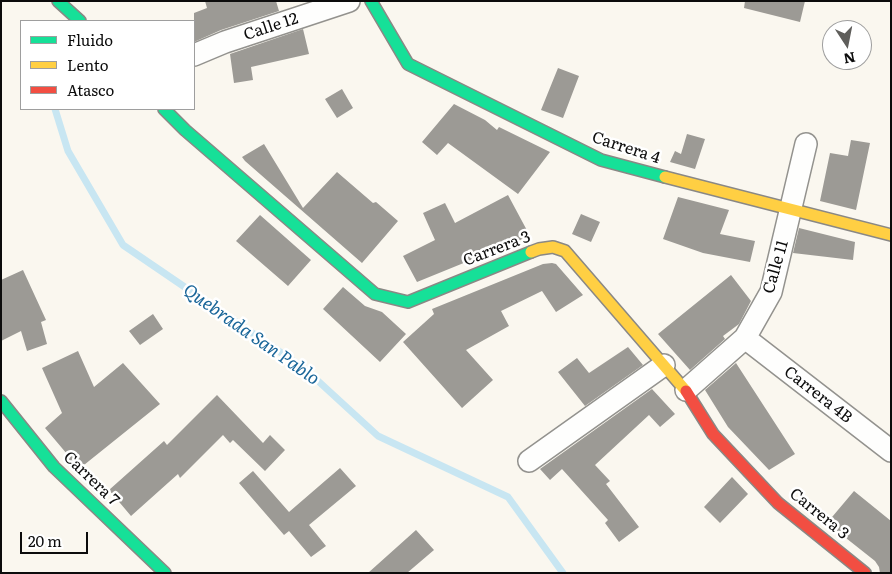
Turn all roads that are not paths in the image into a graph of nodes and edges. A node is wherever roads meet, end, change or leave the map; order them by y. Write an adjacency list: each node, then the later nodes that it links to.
1 (58, 1): 4 (street)
2 (348, 1): 5 (street, Calle 12)
3 (371, 1): 8 (street, Carrera 4)
4 (79, 20)
5 (195, 55)
6 (165, 110): 11 (street, Carrera 3)
7 (806, 144): 8 (street, Calle 11)
8 (790, 210): 9 (street, Carrera 4); 10 (street, Calle 11)
9 (891, 235)
10 (745, 338): 12 (street, Calle 11); 14 (street, Carrera 4B)
11 (664, 364): 12 (street, Carrera 3); 15 (street)
12 (686, 390): 17 (street, Carrera 3)
13 (1, 401): 16 (street, Carrera 7)
14 (891, 451)
15 (529, 461)
16 (165, 573)
17 (865, 573)

